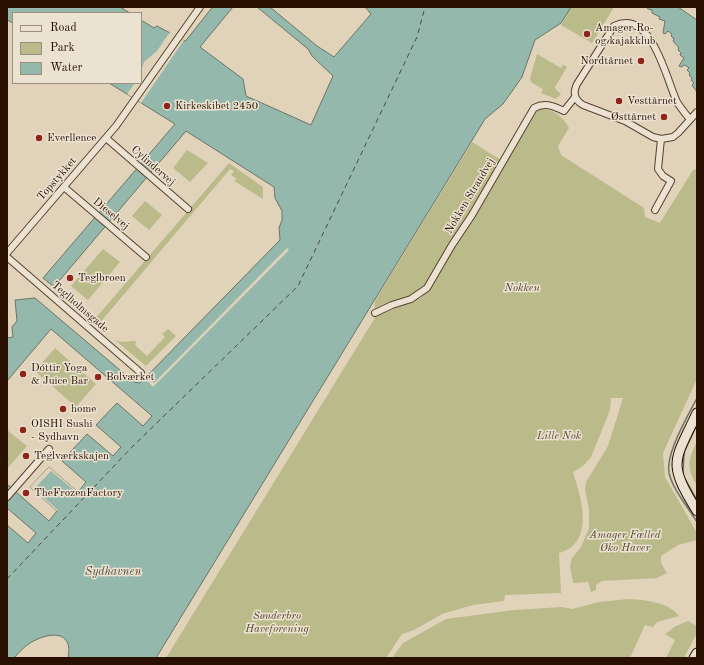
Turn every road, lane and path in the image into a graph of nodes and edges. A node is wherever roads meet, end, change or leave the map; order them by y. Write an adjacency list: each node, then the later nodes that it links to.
1 (200, 7): 5 (street, Topstykket)
2 (575, 97): 4 (street); 6 (street); 13 (street, Nokken Strandvej)
3 (697, 112): 4 (street)
4 (690, 119): 6 (street)
5 (106, 138): 7 (street, Topstykket); 8 (street, Cylindervej)
6 (662, 139): 9 (street)
7 (64, 187): 10 (street, Topstykket); 12 (street, Dieselvej)
8 (188, 209)
9 (655, 210)
10 (7, 252)
11 (7, 257): 14 (street, Teglholmsgade)
12 (146, 257)
13 (375, 313)
14 (141, 373)
15 (697, 413): 18 (street)
16 (49, 449): 17 (street)
17 (7, 497)
18 (697, 510)
19 (697, 652): 20 (street)
20 (694, 658)

